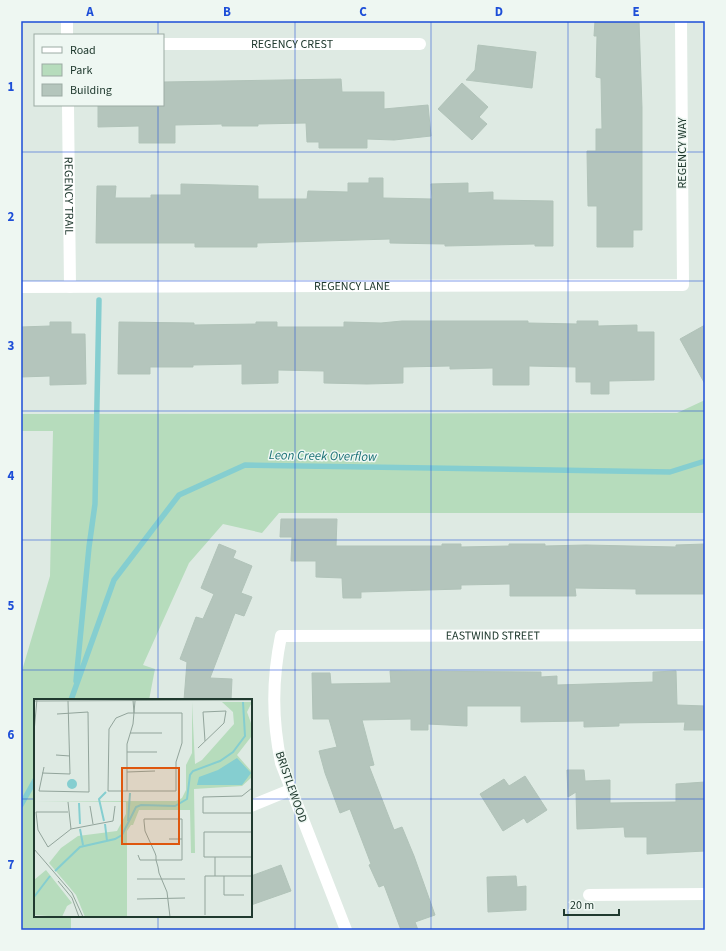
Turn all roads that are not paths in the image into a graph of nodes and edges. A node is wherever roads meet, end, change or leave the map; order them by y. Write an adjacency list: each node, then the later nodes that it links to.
1 (67, 21): 3 (street)
2 (681, 21): 7 (street, REGENCY WAY)
3 (67, 34)
4 (164, 44): 5 (street, REGENCY CREST)
5 (420, 44)
6 (68, 106): 9 (street, REGENCY TRAIL)
7 (683, 285): 9 (street, REGENCY LANE)
8 (21, 287): 9 (street, REGENCY LANE)
9 (70, 287)
10 (705, 635): 11 (street, EASTWIND STREET)
11 (281, 636): 12 (street, BRISTLEWOOD)
12 (290, 790): 13 (street); 16 (street, BRISTLEWOOD)
13 (252, 806)
14 (705, 894): 15 (street)
15 (589, 895)
16 (346, 930)

